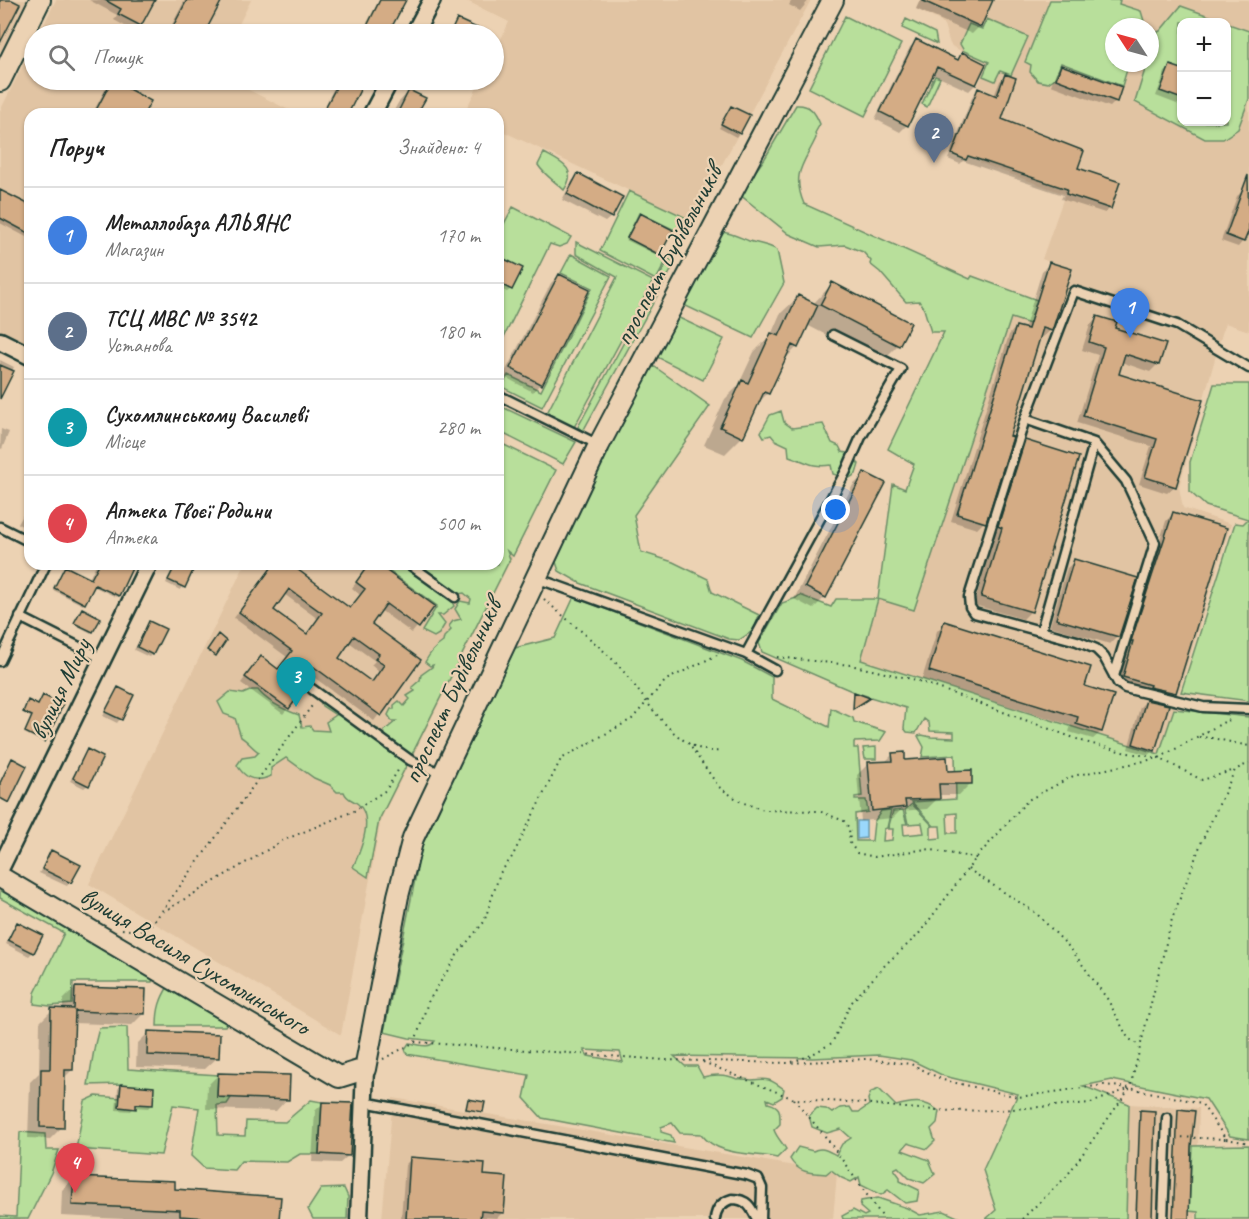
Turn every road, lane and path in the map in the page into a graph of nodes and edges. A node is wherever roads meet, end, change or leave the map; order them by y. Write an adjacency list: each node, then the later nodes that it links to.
1 (40, 0): 4 (street)
2 (432, 0): 5 (street)
3 (833, 0): 17 (street, проспект Будівельників)
4 (28, 24)
5 (419, 24)
6 (24, 32): 7 (street)
7 (0, 81)
8 (385, 90): 9 (street)
9 (375, 108)
10 (833, 335): 28 (lane)
11 (0, 341): 12 (street)
12 (24, 353)
13 (1249, 368): 15 (lane)
14 (504, 398): 17 (lane)
15 (1025, 419): 16 (lane); 26 (lane)
16 (1094, 443): 26 (lane); 32 (lane)
17 (599, 445): 23 (street, проспект Будівельників)
18 (0, 527): 19 (lane)
19 (24, 539)
20 (43, 570): 25 (lane)
21 (146, 570): 29 (street, вулиця Миру)
22 (417, 570): 24 (lane)
23 (533, 583): 28 (lane); 34 (path); 45 (street, проспект Будівельників)
24 (455, 597)
25 (20, 617): 29 (lane); 30 (lane)
26 (1041, 631): 32 (lane)
27 (720, 654): 34 (path)
28 (746, 654): 31 (lane); 42 (path)
29 (103, 659): 47 (street, вулиця Миру)
30 (0, 661)
31 (775, 670)
32 (1114, 676): 35 (lane)
33 (316, 692): 41 (lane); 50 (path)
34 (646, 703): 38 (path); 52 (path)
35 (1249, 709)
36 (1237, 720): 37 (path)
37 (1198, 737): 39 (path); 42 (path)
38 (688, 743): 40 (path); 46 (path)
39 (1249, 746)
40 (720, 751)
41 (406, 757): 45 (lane); 50 (path)
42 (1160, 758): 44 (path); 46 (path)
43 (1249, 763): 44 (path)
44 (1235, 770): 53 (path)
45 (443, 775): 56 (street, проспект Будівельників)
46 (976, 858): 48 (path)
47 (0, 869)
48 (968, 869): 53 (path); 55 (path)
49 (0, 877): 56 (street, вулиця Василя Сухомлинського)
50 (160, 913): 51 (path)
51 (115, 928)
52 (415, 1042): 54 (path); 56 (path)
53 (1141, 1047): 57 (path)
54 (702, 1061): 55 (path); 58 (path)
55 (788, 1063): 57 (path)
56 (365, 1069): 59 (street, проспект Будівельників)
57 (1130, 1088): 58 (path); 62 (path); 68 (path)
58 (794, 1099): 67 (path)
59 (364, 1102): 64 (street, проспект Будівельників); 66 (lane)
60 (1167, 1118): 61 (lane)
61 (1166, 1137): 62 (path); 69 (lane)
62 (1227, 1139): 63 (path)
63 (1249, 1143)
64 (359, 1219)
65 (715, 1219): 66 (lane)
66 (759, 1219)
67 (884, 1219)
68 (1022, 1219)
69 (1163, 1219)

